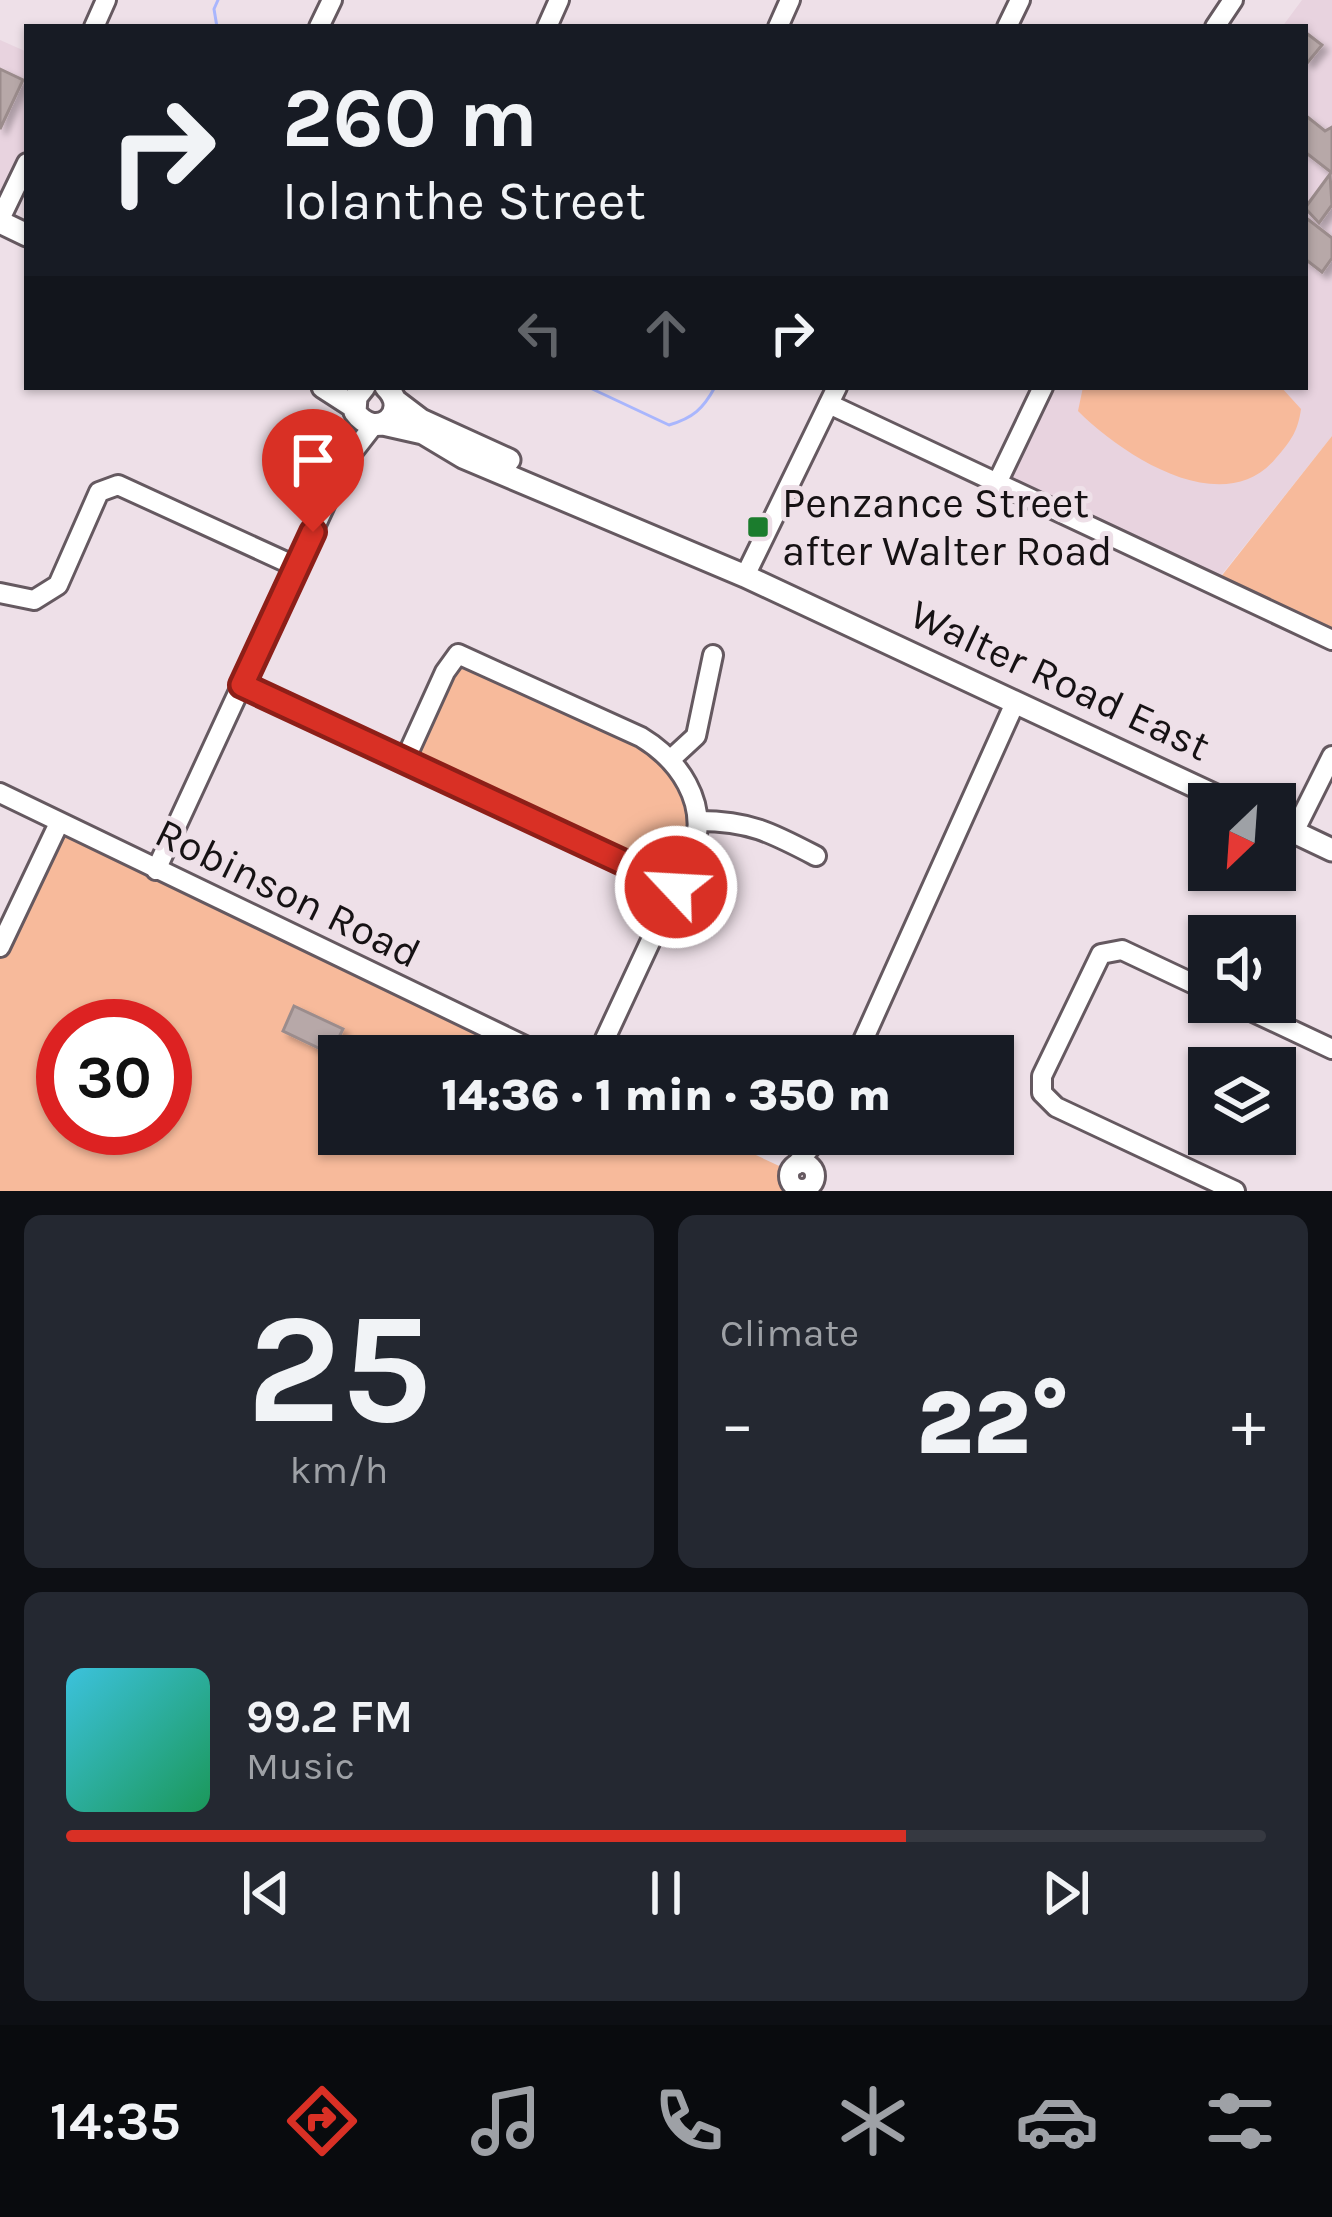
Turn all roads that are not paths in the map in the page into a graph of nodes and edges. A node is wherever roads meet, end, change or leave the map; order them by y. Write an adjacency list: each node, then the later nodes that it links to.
1 (24, 169): 2 (street)
2 (0, 221)
3 (328, 390): 7 (main road, Walter Road East)
4 (1042, 390): 8 (street)
5 (392, 392): 7 (main road); 9 (main road, Walter Road East)
6 (834, 396): 8 (street); 11 (street)
7 (366, 411): 9 (main road, Walter Road East); 10 (street)
8 (998, 482): 13 (street)
9 (658, 538): 11 (main road, Walter Road East)
10 (297, 567): 12 (street); 15 (street)
11 (746, 577): 16 (main road, Walter Road East)
12 (0, 593)
13 (1332, 640)
14 (713, 655): 18 (street)
15 (242, 685): 19 (street); 28 (street)
16 (1015, 703): 20 (main road, Walter Road East); 35 (street)
17 (1332, 756): 22 (street)
18 (671, 759): 19 (street); 23 (street)
19 (405, 760): 29 (street)
20 (1188, 783)
21 (0, 793): 24 (street, Robinson Road)
22 (1296, 811)
23 (699, 821): 27 (street); 29 (street)
24 (58, 823): 28 (street, Robinson Road); 30 (street)
25 (1296, 833): 26 (main road)
26 (1332, 850)
27 (816, 856)
28 (156, 870): 33 (street, Robinson Road)
29 (676, 887): 34 (street)
30 (0, 947)
31 (1188, 981): 39 (street)
32 (1277, 1023): 36 (street)
33 (502, 1035)
34 (607, 1035)
35 (865, 1035)
36 (1332, 1049)
37 (802, 1181): 38 (street)
38 (834, 1191)
39 (1235, 1191)

